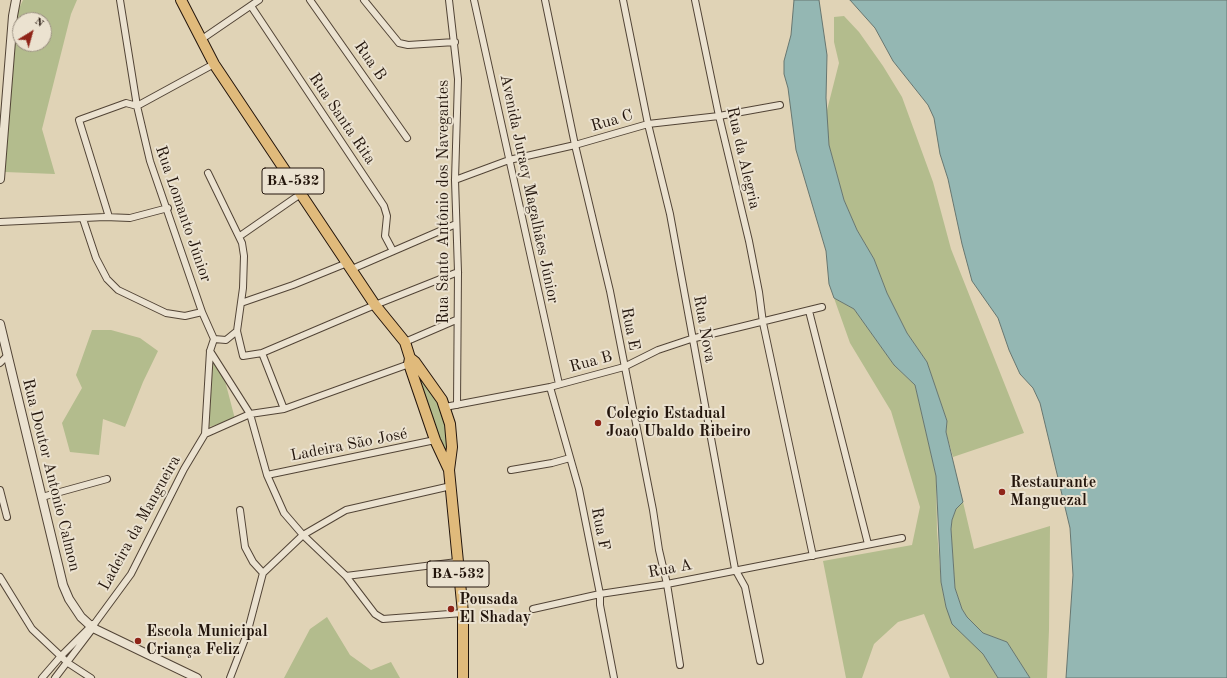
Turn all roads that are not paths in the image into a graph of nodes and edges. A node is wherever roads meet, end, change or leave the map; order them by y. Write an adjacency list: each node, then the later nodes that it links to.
1 (16, 0): 24 (street)
2 (120, 0): 17 (street, Rua Lomanto Júnior)
3 (181, 0): 13 (main road, BA-532)
4 (259, 0): 12 (street)
5 (310, 0): 20 (street, Rua B)
6 (364, 0): 14 (street)
7 (449, 0): 14 (street, Rua Santo Antônio dos Navegantes)
8 (474, 0): 22 (street, Avenida Juracy Magalhães Júnior)
9 (545, 0): 21 (street, Rua E)
10 (623, 0): 19 (street, Rua Nova)
11 (695, 0): 18 (street, Rua da Alegria)
12 (251, 6): 13 (street); 33 (street, Rua Santa Rita)
13 (202, 39): 15 (main road, BA-532)
14 (455, 42): 25 (street, Rua Santo Antônio dos Navegantes)
15 (214, 64): 17 (street); 26 (main road, BA-532)
16 (780, 105): 18 (street, Rua C)
17 (136, 106): 27 (street, Rua Lomanto Júnior); 28 (street)
18 (719, 116): 19 (street, Rua C); 42 (street, Rua da Alegria)
19 (648, 124): 21 (street, Rua C); 46 (street, Rua Nova)
20 (407, 138)
21 (575, 145): 22 (street, Rua C); 53 (street, Rua E)
22 (509, 160): 25 (street, Rua C); 54 (street, Avenida Juracy Magalhães Júnior)
23 (208, 173): 32 (street)
24 (0, 178)
25 (455, 180): 31 (street, Rua Santo Antônio dos Navegantes)
26 (302, 193): 32 (street); 34 (main road, BA-532)
27 (168, 208): 28 (street); 39 (street, Rua Lomanto Júnior)
28 (109, 217): 29 (street)
29 (82, 219): 30 (street); 39 (street)
30 (0, 222)
31 (456, 224): 33 (street); 35 (street, Rua Santo Antônio dos Navegantes)
32 (240, 236): 36 (street)
33 (393, 251): 34 (street)
34 (349, 266): 36 (street); 37 (main road, BA-532)
35 (458, 272): 37 (street); 41 (street, Rua Santo Antônio dos Navegantes)
36 (241, 303): 44 (street)
37 (375, 305): 47 (main road, BA-532); 49 (street)
38 (822, 307): 40 (street, Rua B)
39 (202, 312): 45 (street, Rua Lomanto Júnior)
40 (809, 312): 42 (street, Rua B); 74 (street)
41 (456, 320): 47 (street); 56 (street, Rua Santo Antônio dos Navegantes)
42 (763, 323): 46 (street, Rua B); 75 (street)
43 (0, 324): 50 (street, Rua Doutor Antonio Calmon)
44 (237, 330): 45 (street); 49 (street)
45 (214, 339): 48 (street)
46 (692, 339): 53 (street, Rua B); 77 (street, Rua Nova)
47 (405, 342): 51 (main road, BA-532)
48 (210, 351): 59 (street); 60 (street)
49 (262, 353): 58 (street)
50 (7, 356): 52 (street); 69 (street, Rua Doutor Antonio Calmon)
51 (411, 361): 57 (main road, BA-532); 58 (street); 61 (main road, BA-532)
52 (0, 363)
53 (624, 366): 54 (street, Rua B); 81 (street, Rua E)
54 (559, 384): 55 (street, Rua B)
55 (550, 387): 56 (street, Rua B); 62 (street, Rua F)
56 (457, 405): 57 (street, Rua B)
57 (445, 407): 63 (main road, BA-532)
58 (284, 409): 59 (street)
59 (250, 414): 60 (street); 65 (street)
60 (205, 434): 85 (street, Ladeira da Mangueira)
61 (435, 440): 63 (main road, BA-532); 65 (street, Ladeira São José)
62 (570, 458): 64 (street); 82 (street, Rua F)
63 (449, 470): 67 (main road, BA-532)
64 (511, 470)
65 (267, 475): 72 (street)
66 (107, 479): 69 (street)
67 (451, 486): 72 (street); 76 (main road, BA-532)
68 (0, 490): 71 (street)
69 (42, 496): 85 (street, Rua Doutor Antonio Calmon)
70 (240, 510): 78 (street)
71 (7, 517)
72 (302, 535): 78 (street); 79 (street)
73 (902, 538): 74 (street, Rua A)
74 (868, 544): 75 (street, Rua A)
75 (812, 556): 77 (street, Rua A)
76 (457, 562): 79 (street); 84 (main road, BA-532)
77 (735, 569): 81 (street, Rua A); 87 (street, Rua Nova)
78 (263, 573): 94 (street)
79 (346, 576): 84 (street)
80 (0, 577): 86 (street)
81 (667, 584): 82 (street, Rua A); 89 (street, Rua E)
82 (600, 594): 83 (street, Rua A); 96 (street, Rua F)
83 (533, 609)
84 (462, 613): 95 (main road, BA-532)
85 (93, 625): 86 (street); 88 (street); 93 (street, Rua Doutor Antonio Calmon)
86 (61, 656): 88 (street); 90 (street)
87 (760, 661)
88 (68, 663): 91 (street); 92 (street)
89 (680, 665)
90 (42, 678)
91 (55, 678)
92 (91, 678)
93 (197, 678)
94 (230, 678)
95 (463, 678)
96 (614, 678)

